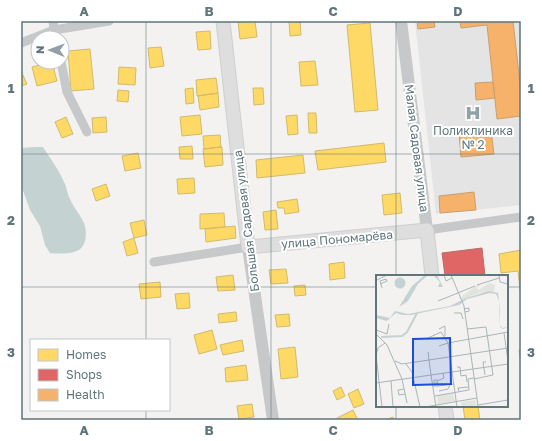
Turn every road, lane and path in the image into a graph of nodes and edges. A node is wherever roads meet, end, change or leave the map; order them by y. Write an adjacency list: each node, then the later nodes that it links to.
1 (108, 21): 4 (street)
2 (223, 21): 9 (main road, Большая Садовая улица)
3 (401, 21): 8 (street, Малая Садовая улица)
4 (54, 30)
5 (62, 70): 6 (street)
6 (87, 132)
7 (521, 217): 8 (street, улица Пономарёва)
8 (427, 230): 9 (main road, улица Пономарёва); 11 (main road, Малая Садовая улица)
9 (248, 247): 10 (street, улица Пономарёва); 13 (street, Большая Садовая улица)
10 (154, 262)
11 (432, 275)
12 (445, 407): 14 (main road)
13 (273, 420)
14 (447, 420)

